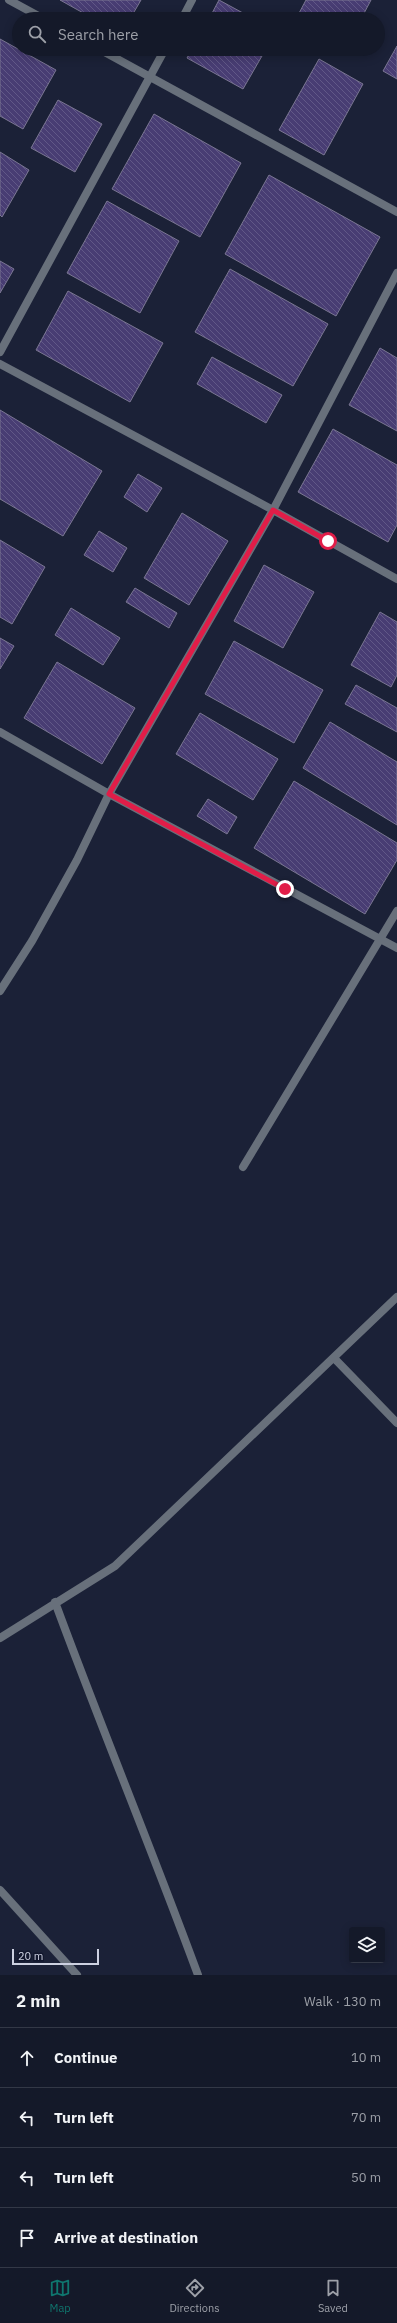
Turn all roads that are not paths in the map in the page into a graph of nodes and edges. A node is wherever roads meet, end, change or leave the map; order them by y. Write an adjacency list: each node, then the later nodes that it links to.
1 (9, 0): 3 (street)
2 (192, 0): 4 (street)
3 (31, 12)
4 (186, 12)
5 (112, 56): 7 (street)
6 (161, 56): 7 (street)
7 (150, 77): 8 (street); 10 (street)
8 (397, 212)
9 (397, 273): 12 (street)
10 (0, 352)
11 (0, 364): 12 (street)
12 (273, 510): 13 (street); 15 (street)
13 (397, 579)
14 (0, 732): 15 (street)
15 (109, 794): 17 (street); 19 (street)
16 (397, 911): 17 (street)
17 (380, 940): 18 (street); 20 (street)
18 (397, 948)
19 (0, 991)
20 (243, 1167)
21 (397, 1297): 22 (street)
22 (334, 1358): 23 (street); 24 (street)
23 (397, 1423)
24 (55, 1602): 25 (street); 28 (street)
25 (0, 1638)
26 (0, 1890): 27 (street)
27 (77, 1975)
28 (198, 1975)

